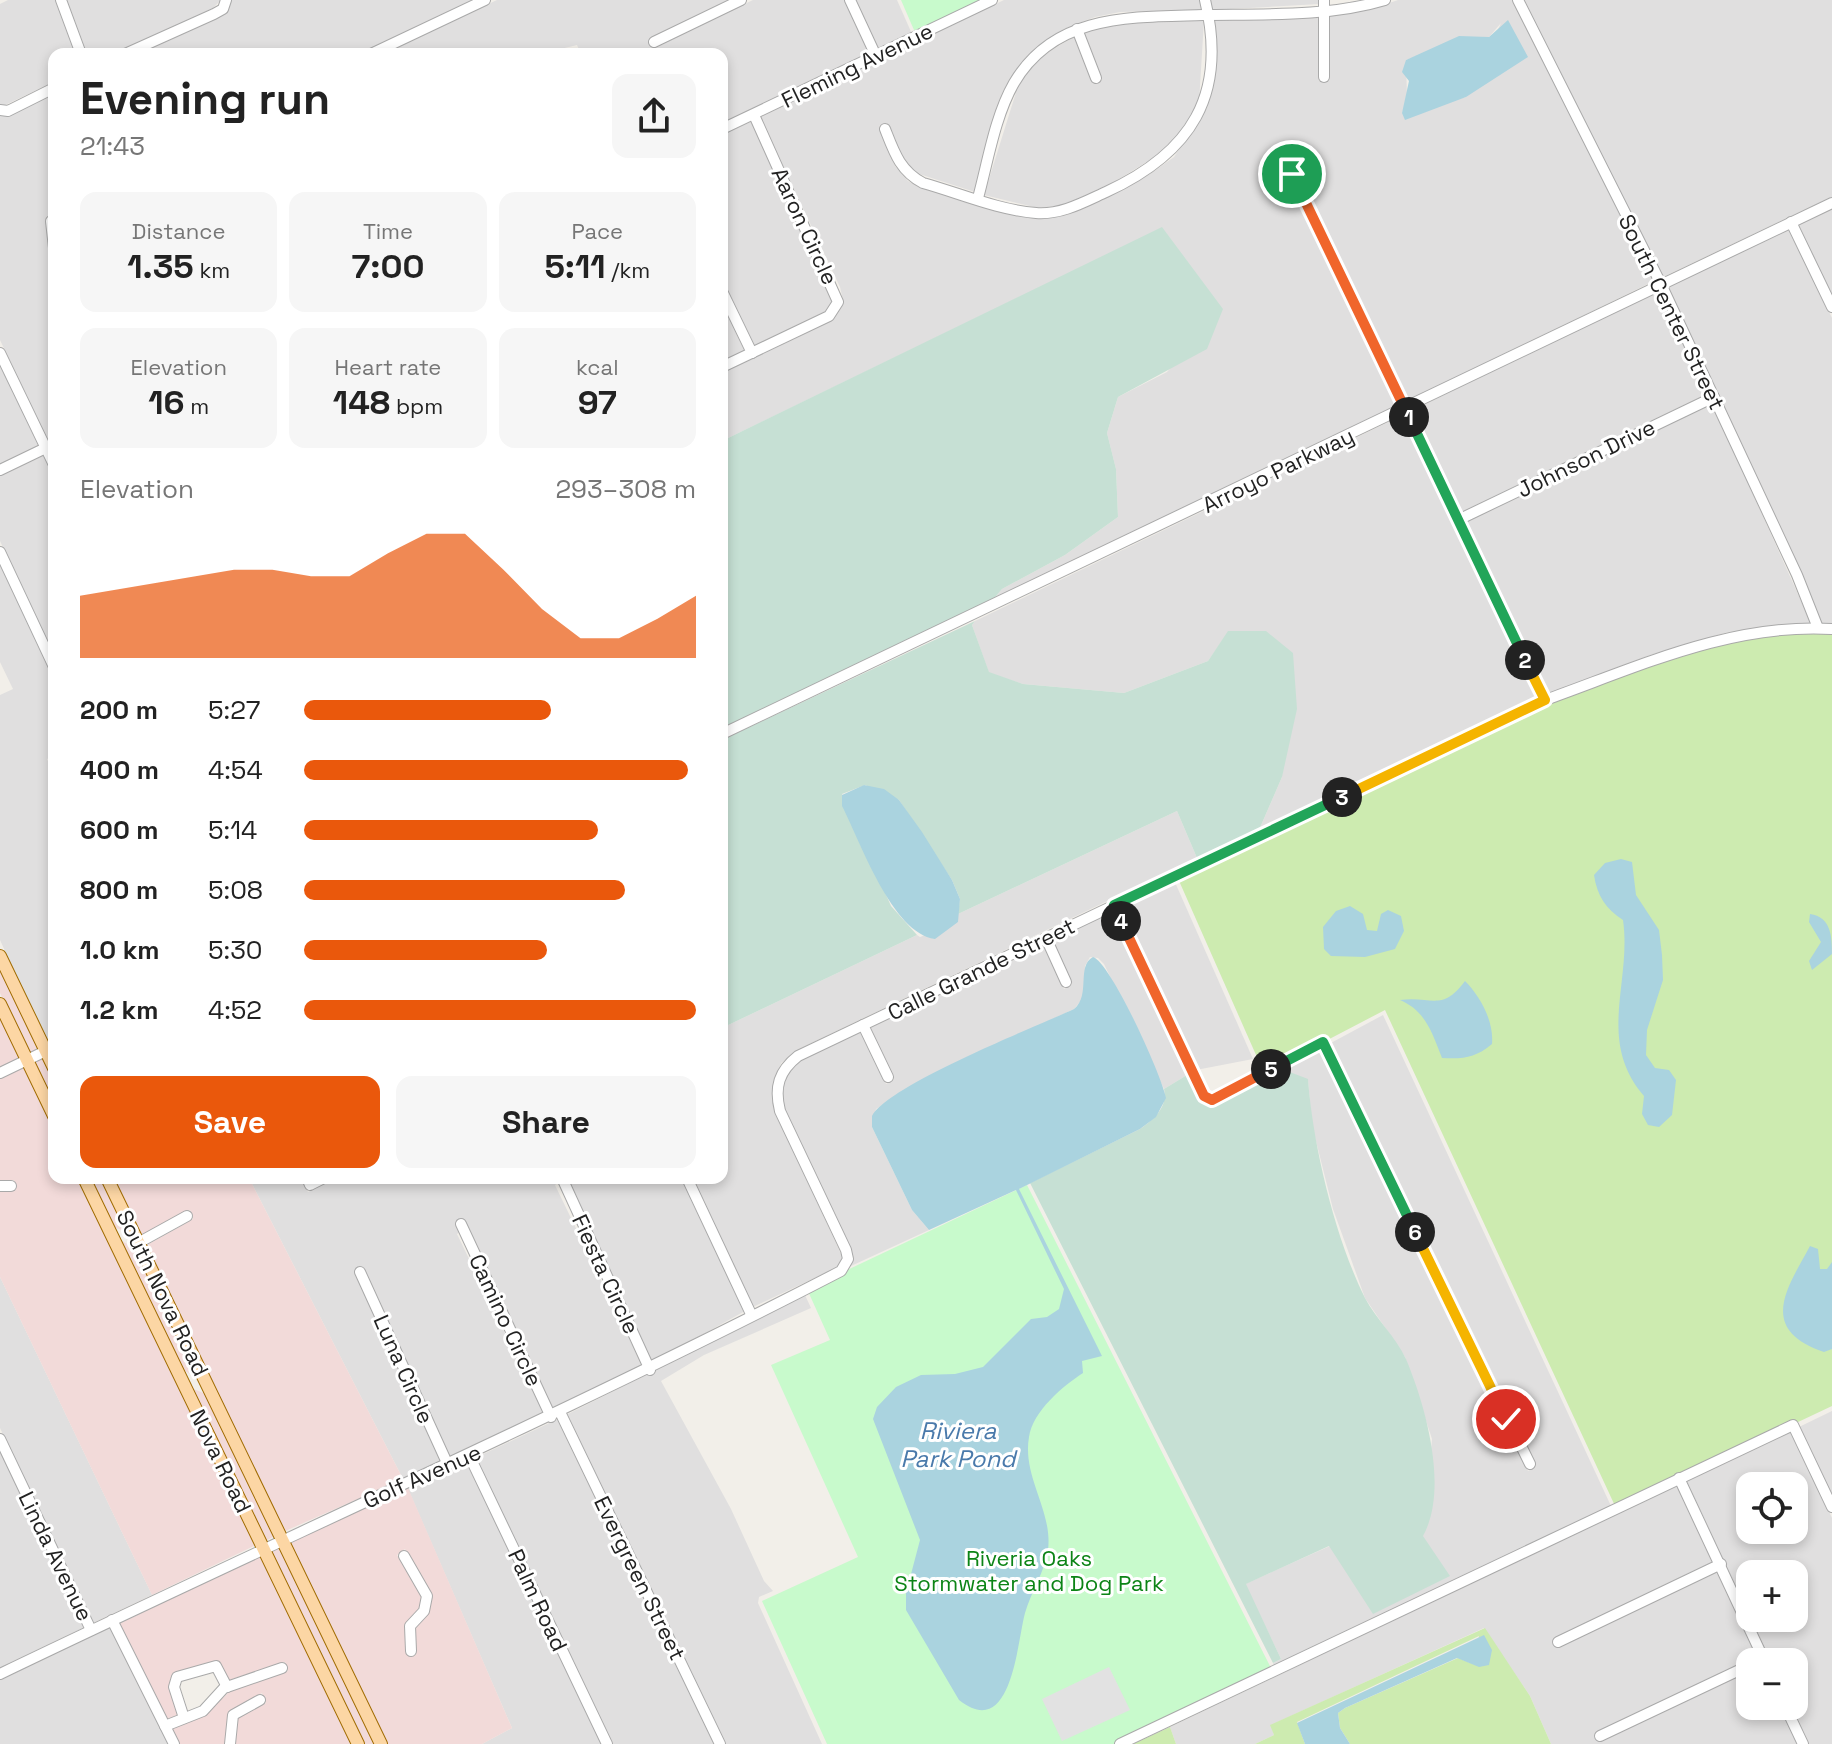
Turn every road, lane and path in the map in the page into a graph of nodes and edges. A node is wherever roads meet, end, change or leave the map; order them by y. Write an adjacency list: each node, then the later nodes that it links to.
1 (61, 0): 14 (street)
2 (226, 0): 15 (street)
3 (485, 0): 16 (street)
4 (741, 0): 13 (street)
5 (850, 0): 17 (street)
6 (992, 0): 17 (street, Fleming Avenue)
7 (1205, 0): 11 (street)
8 (1385, 0): 10 (street)
9 (1518, 0): 29 (street, South Center Street)
10 (1325, 5): 11 (street); 18 (street)
11 (1209, 15): 12 (street); 26 (street)
12 (1077, 29): 19 (street); 26 (street)
13 (654, 42)
14 (79, 48)
15 (138, 48)
16 (384, 48)
17 (876, 56): 22 (street, Fleming Avenue)
18 (1324, 77)
19 (1096, 78)
20 (48, 91): 21 (street)
21 (0, 110)
22 (754, 115): 23 (street, Fleming Avenue); 33 (street, Aaron Circle)
23 (728, 126)
24 (885, 129): 26 (street)
25 (1292, 174): 36 (street)
26 (978, 198)
27 (1832, 203): 28 (street, Arroyo Parkway)
28 (1791, 222): 29 (street, Arroyo Parkway); 31 (street)
29 (1661, 284): 35 (street, South Center Street); 36 (street, Arroyo Parkway)
30 (728, 303): 33 (street)
31 (1832, 307)
32 (0, 353): 37 (street)
33 (752, 353): 34 (street, Aaron Circle)
34 (728, 364)
35 (1714, 397): 40 (street, Johnson Drive); 42 (street, South Center Street)
36 (1405, 409): 40 (street); 46 (street, Arroyo Parkway)
37 (48, 442)
38 (48, 447): 39 (street)
39 (0, 470)
40 (1458, 520): 45 (street)
41 (0, 552): 44 (street)
42 (1818, 628): 43 (street, Calle Grande Street); 45 (street, Calle Grande Street)
43 (1832, 629)
44 (48, 654)
45 (1545, 700): 47 (street, Calle Grande Street)
46 (728, 731)
47 (1114, 905): 48 (street, Calle Grande Street); 76 (street)
48 (1046, 938): 50 (street); 52 (street, Calle Grande Street)
49 (0, 956): 53 (main road)
50 (1066, 982)
51 (0, 1004): 55 (main road)
52 (863, 1025): 57 (street); 67 (street, Calle Grande Street)
53 (48, 1045)
54 (48, 1050): 55 (street)
55 (27, 1060): 56 (street); 58 (main road)
56 (0, 1073)
57 (888, 1077)
58 (48, 1104)
59 (87, 1184): 65 (main road, Nova Road)
60 (110, 1184): 66 (main road, South Nova Road)
61 (565, 1184): 70 (street, Fiesta Circle)
62 (690, 1184): 69 (street)
63 (187, 1216): 66 (street)
64 (461, 1224): 73 (street, Camino Circle)
65 (110, 1231): 66 (main road); 71 (main road, Nova Road)
66 (139, 1244): 72 (main road, South Nova Road)
67 (841, 1271): 69 (street, Golf Avenue)
68 (360, 1272): 77 (street, Luna Circle)
69 (751, 1314): 70 (street, Golf Avenue)
70 (650, 1370): 73 (street, Golf Avenue)
71 (178, 1371): 72 (main road); 81 (main road, Nova Road)
72 (209, 1389): 80 (main road, South Nova Road)
73 (555, 1414): 75 (street, Golf Avenue); 103 (street, Evergreen Street)
74 (0, 1439): 85 (street, Linda Avenue)
75 (469, 1455): 77 (street, Golf Avenue); 102 (street, Palm Road)
76 (1530, 1464)
77 (448, 1465): 80 (street, Golf Avenue)
78 (1679, 1478): 79 (street); 83 (street); 104 (street)
79 (1832, 1507)
80 (281, 1539): 81 (street, Golf Avenue); 101 (main road)
81 (263, 1547): 84 (street, Golf Avenue); 100 (main road, Nova Road)
82 (404, 1556): 88 (street)
83 (1721, 1564): 86 (street); 87 (street)
84 (112, 1620): 85 (street, Golf Avenue); 96 (street)
85 (91, 1630): 91 (street, Golf Avenue)
86 (1558, 1642)
87 (1757, 1648)
88 (411, 1651)
89 (282, 1668): 92 (street)
90 (1736, 1672): 97 (street)
91 (0, 1674)
92 (227, 1687): 94 (street); 94 (street)
93 (260, 1700): 99 (street)
94 (184, 1718): 96 (street)
95 (1792, 1720): 105 (street)
96 (165, 1726): 98 (street)
97 (1600, 1736)
98 (174, 1744)
99 (230, 1744)
100 (358, 1744)
101 (381, 1744)
102 (607, 1744)
103 (720, 1744)
104 (1120, 1744)
105 (1803, 1744)

